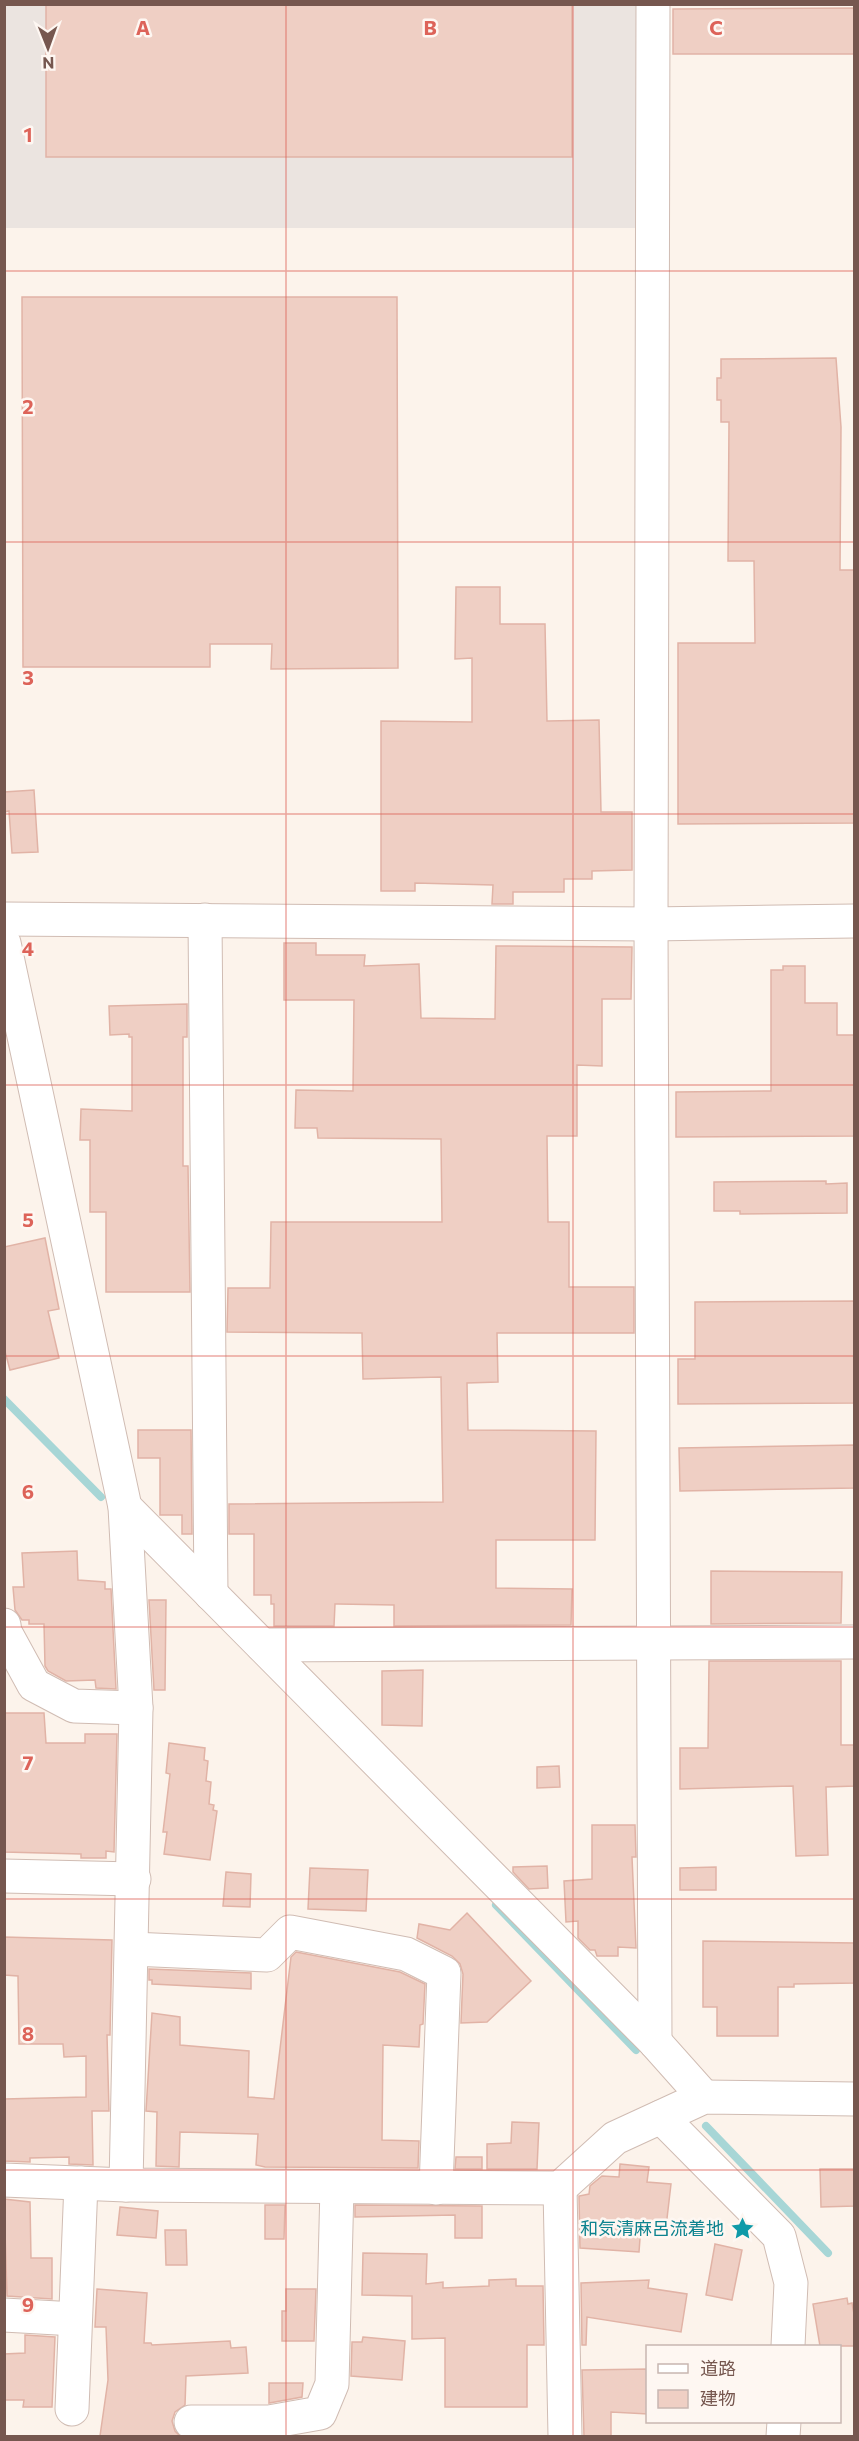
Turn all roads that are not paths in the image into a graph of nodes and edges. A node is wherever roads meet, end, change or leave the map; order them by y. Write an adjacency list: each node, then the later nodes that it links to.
1 (653, 4): 5 (street)
2 (4, 919): 3 (street)
3 (205, 920): 5 (street); 8 (street)
4 (855, 921): 5 (street)
5 (651, 924): 10 (street)
6 (4, 943): 7 (street)
7 (125, 1507): 8 (street); 13 (street)
8 (211, 1594): 12 (street)
9 (7, 1636): 13 (street)
10 (653, 1642): 11 (street); 12 (street); 17 (street)
11 (855, 1642)
12 (262, 1645): 17 (street)
13 (136, 1708): 15 (street)
14 (4, 1876): 15 (street)
15 (134, 1880): 16 (street)
16 (132, 1949): 23 (street); 25 (street)
17 (655, 2042): 18 (street)
18 (704, 2097): 19 (street); 20 (street)
19 (855, 2099)
20 (661, 2117): 26 (street); 29 (street)
21 (4, 2180): 22 (street)
22 (81, 2183): 23 (street); 28 (street)
23 (126, 2185): 24 (street)
24 (337, 2187): 25 (street); 31 (street)
25 (436, 2188): 26 (street)
26 (560, 2188): 32 (street)
27 (4, 2315): 28 (street)
28 (75, 2319): 30 (street)
29 (788, 2345)
30 (72, 2409)
31 (190, 2422)
32 (565, 2436)

